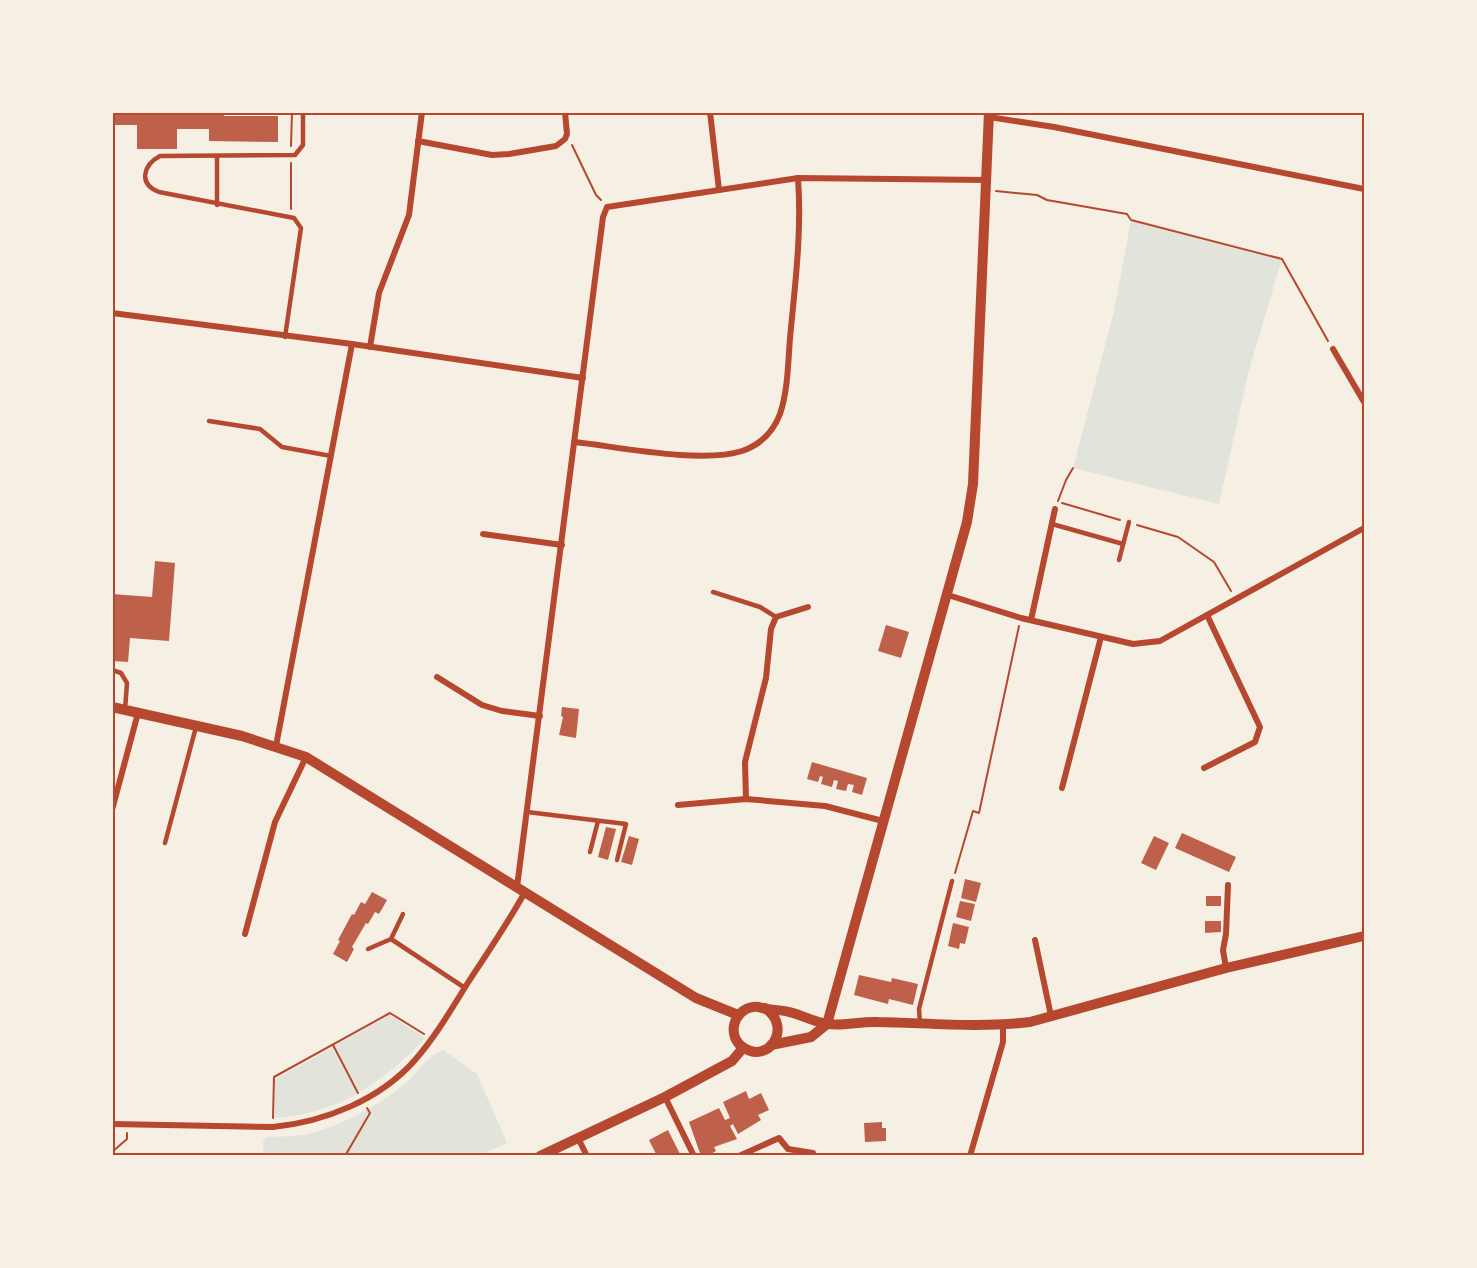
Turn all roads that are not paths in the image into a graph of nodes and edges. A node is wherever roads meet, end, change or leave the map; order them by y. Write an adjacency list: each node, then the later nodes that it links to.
1 (303, 112): 7 (lane)
2 (422, 112): 6 (street)
3 (565, 112): 6 (street)
4 (710, 112): 11 (street)
5 (989, 115): 9 (street); 10 (street)
6 (418, 141): 16 (street)
7 (217, 156): 12 (lane); 12 (lane)
8 (798, 178): 9 (street); 11 (street); 21 (street)
9 (987, 185): 32 (street)
10 (1365, 189)
11 (719, 190): 18 (street)
12 (217, 205): 14 (lane)
13 (112, 313): 14 (street)
14 (285, 337): 15 (street)
15 (352, 344): 16 (street); 22 (street)
16 (369, 347): 18 (street)
17 (1332, 349): 19 (street)
18 (583, 378): 21 (street)
19 (1365, 402)
20 (209, 421): 22 (lane)
21 (575, 442): 29 (street)
22 (331, 456): 45 (street)
23 (1057, 506): 25 (street)
24 (1129, 522): 28 (lane)
25 (1052, 524): 28 (lane); 36 (street)
26 (1365, 528): 34 (street)
27 (483, 534): 29 (street)
28 (1123, 544): 30 (lane)
29 (562, 545): 43 (street)
30 (1119, 560)
31 (713, 592): 35 (lane)
32 (948, 595): 36 (street); 54 (street)
33 (808, 607): 35 (street)
34 (1207, 615): 37 (street); 47 (street)
35 (776, 617): 49 (street)
36 (1031, 620): 37 (street)
37 (1101, 637): 48 (street)
38 (112, 670): 41 (lane)
39 (437, 677): 43 (street)
40 (112, 707): 41 (street)
41 (125, 710): 42 (street)
42 (138, 713): 44 (street); 51 (street)
43 (540, 716): 52 (street)
44 (196, 725): 45 (street); 55 (lane)
45 (276, 746): 46 (street)
46 (306, 757): 60 (street); 62 (street)
47 (1204, 768)
48 (1062, 788)
49 (746, 799): 50 (street); 54 (street)
50 (678, 805)
51 (112, 810)
52 (527, 812): 53 (lane); 60 (street)
53 (598, 821): 56 (lane); 57 (lane)
54 (884, 821): 72 (street)
55 (165, 843)
56 (590, 852)
57 (616, 860)
58 (952, 881): 73 (lane)
59 (1228, 885): 67 (street)
60 (521, 890): 68 (street); 70 (street)
61 (404, 914): 64 (lane)
62 (245, 934)
63 (1365, 936): 67 (street)
64 (391, 939): 66 (lane); 68 (lane)
65 (1035, 940): 71 (street)
66 (368, 949)
67 (1226, 968): 71 (street)
68 (465, 988): 78 (street)
69 (765, 1008): 70 (street); 72 (street); 75 (street)
70 (738, 1015): 76 (street)
71 (1051, 1016): 74 (street)
72 (827, 1024): 73 (street); 75 (street)
73 (920, 1025): 74 (street)
74 (1003, 1025): 85 (street)
75 (771, 1046): 76 (street)
76 (743, 1048): 77 (street)
77 (665, 1097): 79 (street); 83 (street)
78 (112, 1124)
79 (578, 1138): 81 (street); 82 (street)
80 (813, 1153): 84 (street)
81 (540, 1155)
82 (587, 1155)
83 (694, 1155)
84 (740, 1155)
85 (970, 1155)

